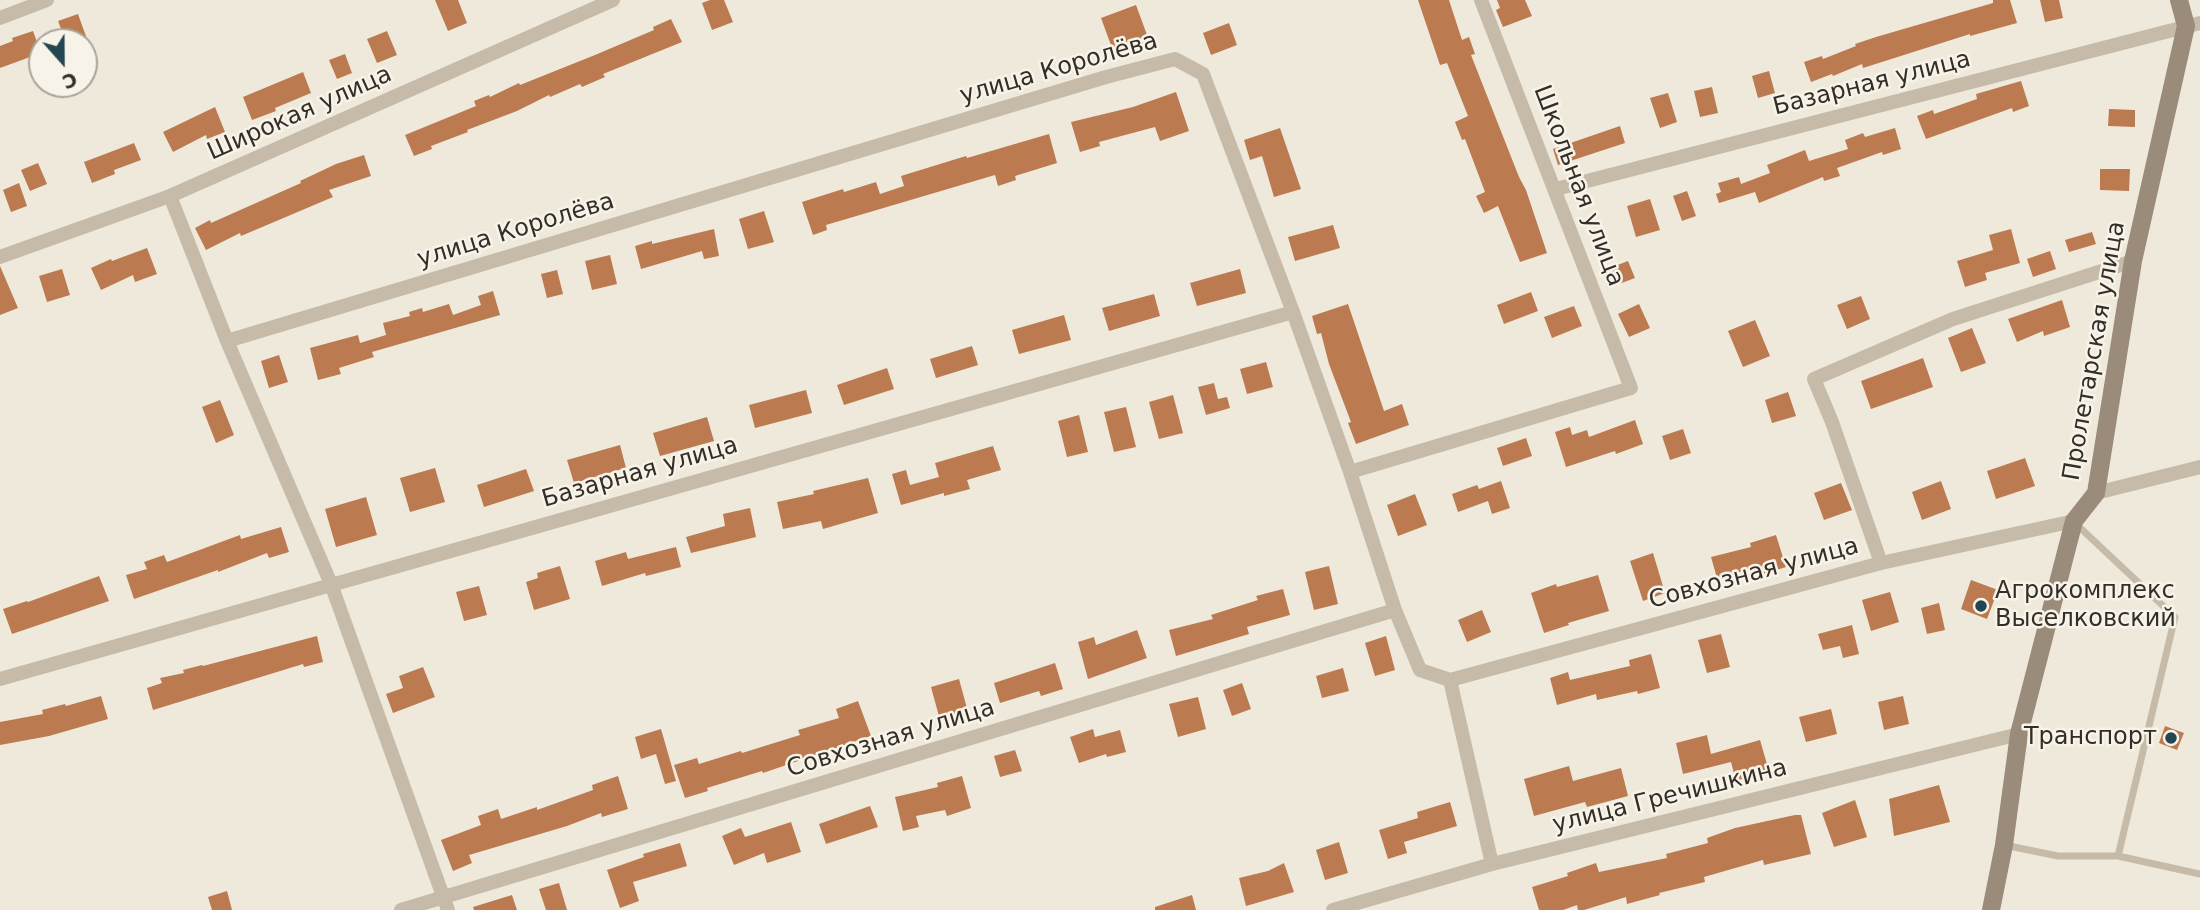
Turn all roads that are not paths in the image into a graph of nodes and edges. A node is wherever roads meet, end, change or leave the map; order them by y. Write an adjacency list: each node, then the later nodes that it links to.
1 (47, 0): 5 (street)
2 (613, 0): 8 (street, Широкая улица)
3 (1481, 0): 7 (street, Школьная улица)
4 (2179, 0): 6 (street, Пролетарская улица)
5 (0, 18)
6 (2193, 24): 7 (street, Базарная улица); 10 (street, Пролетарская улица)
7 (1556, 190): 14 (street, Школьная улица)
8 (170, 196): 9 (street, Широкая улица); 12 (street)
9 (0, 257)
10 (2133, 261): 15 (street, Пролетарская улица); 17 (street)
11 (1293, 312): 12 (street, улица Королёва); 14 (street, улица Королёва); 18 (street, Базарная улица)
12 (228, 341): 18 (street)
13 (2200, 467): 15 (street)
14 (1350, 472): 19 (street, улица Королёва)
15 (2096, 494): 16 (street, Пролетарская улица)
16 (2074, 522): 17 (street, Совхозная улица); 22 (street, Пролетарская улица); 24 (lane)
17 (1881, 564): 21 (street, Совхозная улица)
18 (331, 584): 20 (street, Базарная улица); 27 (street)
19 (1395, 610): 21 (street, улица Королёва); 27 (street, Совхозная улица)
20 (0, 679)
21 (1450, 680): 25 (street)
22 (2019, 734): 23 (street, Пролетарская улица); 25 (street, улица Гречишкина)
23 (2004, 845): 24 (lane); 30 (street, Пролетарская улица)
24 (2118, 856): 26 (lane)
25 (1492, 864): 29 (street, улица Гречишкина)
26 (2200, 874)
27 (447, 904): 28 (street, Совхозная улица)
28 (401, 910)
29 (1333, 910)
30 (1991, 910)

